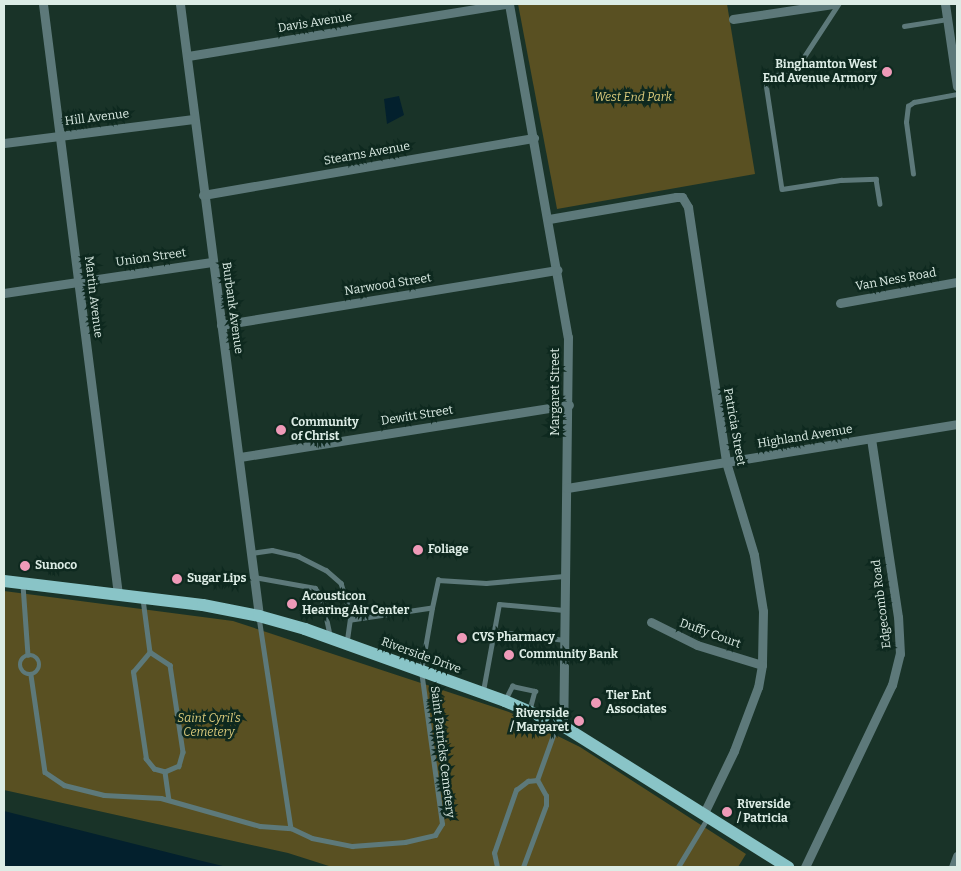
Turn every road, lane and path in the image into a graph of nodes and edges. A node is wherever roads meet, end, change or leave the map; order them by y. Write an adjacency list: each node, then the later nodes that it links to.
1 (43, 4): 15 (street, Martin Avenue)
2 (180, 4): 11 (street, Burbank Avenue)
3 (507, 4): 11 (street, Davis Avenue); 16 (street, Margaret Street)
4 (833, 4): 7 (street)
5 (839, 4): 20 (lane)
6 (946, 4): 9 (street)
7 (794, 7): 8 (street)
8 (733, 19)
9 (948, 19): 10 (lane); 12 (street)
10 (904, 26)
11 (188, 56): 14 (street, Burbank Avenue)
12 (957, 86)
13 (957, 94): 18 (lane)
14 (193, 118): 15 (street, Hill Avenue); 19 (street, Burbank Avenue)
15 (60, 136): 17 (street, Hill Avenue); 24 (street, Martin Avenue)
16 (534, 138): 19 (street, Stearns Avenue); 21 (street, Margaret Street)
17 (4, 143)
18 (913, 174)
19 (203, 194): 22 (street, Burbank Avenue)
20 (880, 204)
21 (550, 219): 23 (street, Margaret Street); 33 (street, Patricia Street)
22 (212, 262): 24 (street, Union Street); 28 (street, Burbank Avenue)
23 (558, 270): 28 (street, Narwood Street); 29 (street, Margaret Street)
24 (78, 282): 26 (street, Union Street); 40 (street, Martin Avenue)
25 (957, 282): 27 (street, Van Ness Road)
26 (4, 293)
27 (840, 303)
28 (221, 325): 32 (street, Burbank Avenue)
29 (568, 405): 32 (street, Dewitt Street); 34 (street, Margaret Street)
30 (957, 424): 31 (street, Highland Avenue)
31 (870, 438): 33 (street, Highland Avenue); 70 (street, Edgecomb Road)
32 (240, 457): 35 (street, Burbank Avenue)
33 (726, 462): 34 (street, Highland Avenue); 53 (street, Patricia Street)
34 (567, 488): 36 (street, Margaret Street)
35 (251, 553): 37 (street, Burbank Avenue); 45 (lane)
36 (564, 576): 42 (lane); 43 (street, Margaret Street)
37 (254, 578): 44 (street, Burbank Avenue); 48 (lane)
38 (4, 581): 39 (main road, Riverside Drive)
39 (23, 583): 40 (main road, Riverside Drive); 52 (lane, Saint Patricks Cemetery)
40 (118, 594): 41 (main road, Riverside Drive)
41 (142, 597): 44 (main road, Riverside Drive); 51 (lane)
42 (432, 608): 45 (lane); 54 (lane)
43 (564, 610): 47 (lane); 49 (street, Margaret Street)
44 (258, 616): 48 (main road, Riverside Drive); 64 (lane)
45 (352, 620): 50 (lane)
46 (651, 622): 53 (street, Duffy Court)
47 (494, 631): 49 (lane); 56 (lane)
48 (330, 638): 50 (main road, Riverside Drive)
49 (564, 640): 59 (street, Margaret Street)
50 (346, 644): 54 (main road, Riverside Drive)
51 (150, 652): 60 (lane); 60 (lane)
52 (28, 655): 55 (lane, Saint Patricks Cemetery); 55 (lane, Saint Patricks Cemetery)
53 (762, 665): 63 (street, Patricia Street)
54 (421, 671): 56 (main road, Riverside Drive); 64 (lane, Saint Patricks Cemetery)
55 (31, 675): 62 (lane, Saint Patricks Cemetery)
56 (482, 693): 57 (main road, Riverside Drive)
57 (505, 701): 58 (main road, Riverside Drive); 58 (lane)
58 (530, 712): 59 (main road, Riverside Drive)
59 (560, 724): 61 (lane); 63 (main road, Riverside Drive)
60 (165, 772): 62 (lane)
61 (537, 780): 66 (lane); 67 (lane)
62 (169, 799): 64 (lane, Saint Patricks Cemetery)
63 (706, 814): 68 (lane); 69 (main road, Riverside Drive)
64 (291, 828)
65 (957, 856): 71 (street)
66 (497, 867)
67 (523, 867)
68 (678, 867)
69 (788, 867)
70 (805, 867)
71 (953, 867)

